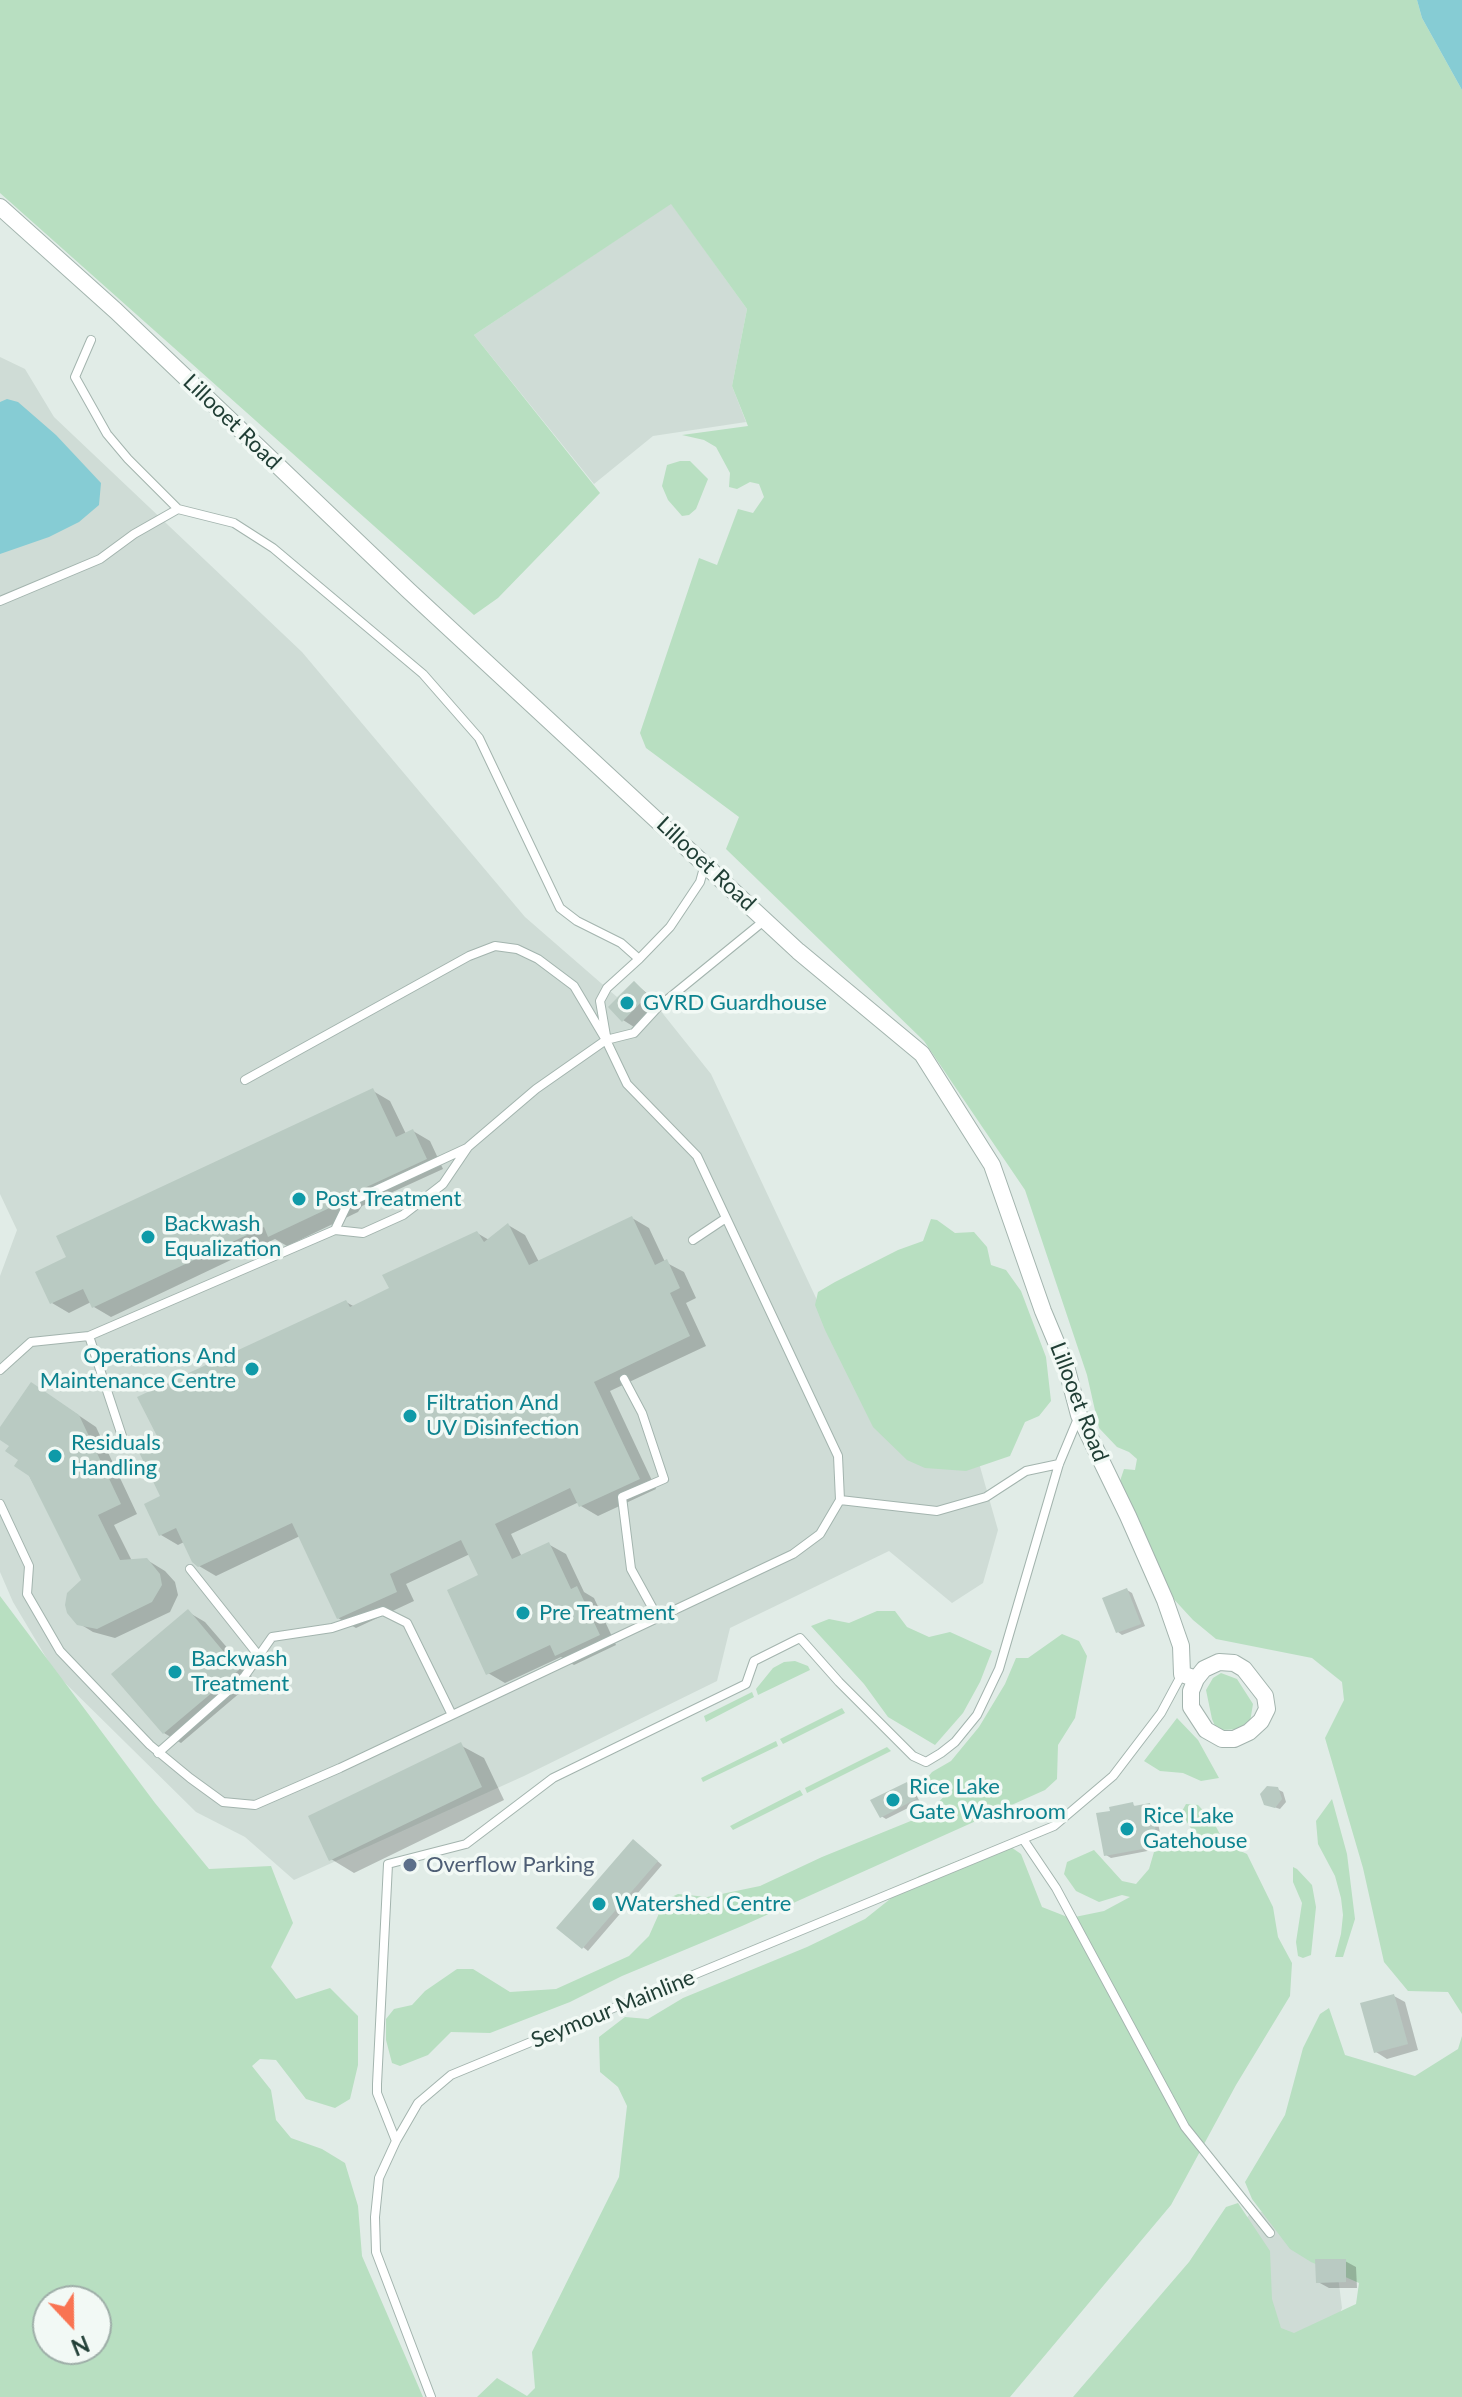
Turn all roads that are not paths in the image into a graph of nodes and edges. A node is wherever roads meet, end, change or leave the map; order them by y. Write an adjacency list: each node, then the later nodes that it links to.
1 (0, 207): 5 (street, Lillooet Road)
2 (91, 340): 3 (lane)
3 (178, 509): 4 (lane); 7 (lane)
4 (0, 601)
5 (706, 863): 6 (street, Lillooet Road); 7 (lane)
6 (765, 919): 8 (lane); 17 (street, Lillooet Road)
7 (639, 959): 8 (lane)
8 (606, 1040): 9 (lane); 10 (lane); 11 (lane)
9 (245, 1080)
10 (468, 1147): 12 (lane); 12 (lane)
11 (726, 1218): 13 (lane); 20 (lane)
12 (335, 1230): 14 (lane)
13 (693, 1240)
14 (89, 1336): 15 (lane); 18 (lane)
15 (0, 1370)
16 (624, 1379): 23 (lane)
17 (1079, 1415): 19 (lane); 25 (street, Lillooet Road)
18 (122, 1436)
19 (1059, 1464): 20 (lane); 29 (lane)
20 (840, 1500): 23 (lane)
21 (0, 1504): 27 (lane)
22 (190, 1569): 24 (lane)
23 (658, 1618): 26 (lane)
24 (259, 1656): 26 (lane); 27 (lane)
25 (1189, 1676): 25 (street); 28 (lane, Seymour Mainline)
26 (452, 1715): 27 (lane)
27 (158, 1753)
28 (1023, 1839): 29 (lane, Seymour Mainline); 30 (lane)
29 (396, 2141): 31 (lane, Seymour Mainline)
30 (1270, 2233)
31 (431, 2397)

